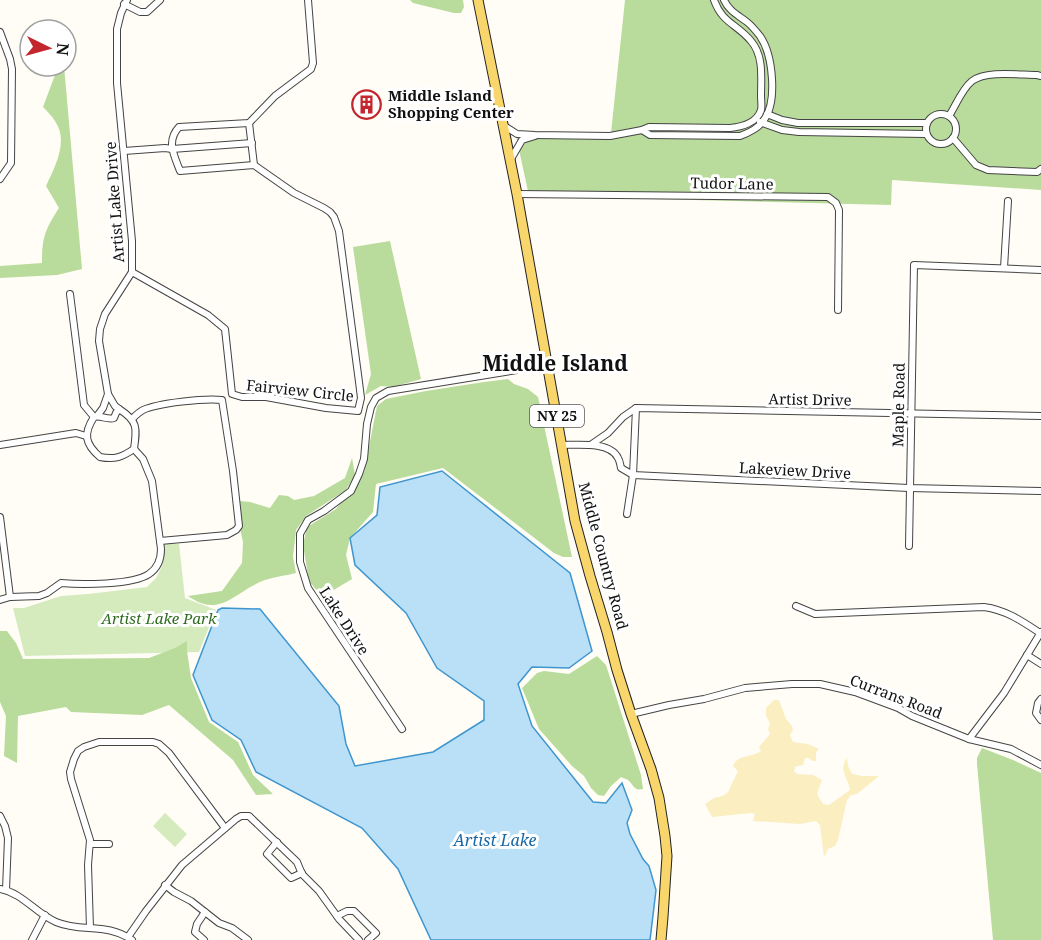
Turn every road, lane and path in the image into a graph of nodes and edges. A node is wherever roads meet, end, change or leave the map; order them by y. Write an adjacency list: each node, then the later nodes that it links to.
1 (160, 0): 6 (street)
2 (308, 0): 13 (street)
3 (478, 0): 16 (main road, Middle Country Road / NY 25)
4 (714, 0): 9 (street)
5 (724, 0): 10 (street)
6 (125, 1): 23 (street, Artist Lake Drive)
7 (0, 32): 27 (street)
8 (1041, 76): 11 (street)
9 (761, 111): 10 (street); 12 (street)
10 (768, 114): 14 (street); 15 (street)
11 (950, 116): 15 (street); 20 (street)
12 (754, 119): 14 (street); 17 (street)
13 (249, 123): 21 (street); 22 (street)
14 (762, 123): 17 (street); 18 (street)
15 (927, 123): 18 (street)
16 (503, 126): 19 (street); 24 (main road, Middle Country Road / NY 25)
17 (642, 130): 19 (street)
18 (926, 134): 20 (street)
19 (535, 135): 24 (street)
20 (953, 138): 26 (street)
21 (252, 143): 22 (street); 25 (street)
22 (172, 149): 23 (street); 25 (street)
23 (124, 151): 32 (street, Artist Lake Drive)
24 (510, 159): 28 (main road, Middle Country Road / NY 25)
25 (254, 165): 32 (street, Fairview Circle)
26 (1041, 169)
27 (0, 179)
28 (518, 194): 34 (street, Tudor Lane); 35 (main road, Middle Country Road / NY 25)
29 (1008, 201): 30 (street)
30 (1004, 268): 31 (street); 39 (street, Maple Road)
31 (1041, 270)
32 (132, 272): 36 (street, Artist Lake Drive)
33 (70, 294): 40 (street)
34 (838, 310)
35 (548, 365): 46 (main road, Middle Country Road / NY 25); 64 (street, Lake Drive)
36 (108, 394): 38 (street, Artist Lake Drive); 40 (street)
37 (636, 408): 39 (street, Artist Drive); 45 (street); 48 (street)
38 (119, 409): 40 (street); 42 (street, Artist Lake Drive)
39 (911, 414): 41 (street, Artist Drive); 49 (street, Maple Road)
40 (96, 416): 43 (street)
41 (1041, 416)
42 (132, 419): 47 (street); 53 (street)
43 (86, 436): 44 (street); 47 (street)
44 (0, 444)
45 (592, 444): 46 (street); 48 (street)
46 (561, 445): 62 (main road, Middle Country Road / NY 25)
47 (134, 449): 53 (street)
48 (633, 475): 49 (street, Lakeview Drive); 51 (street)
49 (909, 488): 50 (street, Lakeview Drive); 54 (street, Maple Road)
50 (1041, 491)
51 (627, 514)
52 (0, 517): 55 (street)
53 (160, 541): 55 (street)
54 (909, 546)
55 (10, 597): 56 (street)
56 (0, 600)
57 (796, 606): 58 (street)
58 (1041, 632): 59 (street)
59 (1027, 655): 60 (street); 65 (street)
60 (1041, 664)
61 (1041, 699): 63 (street)
62 (631, 714): 65 (street, Currans Road); 85 (main road, Middle Country Road / NY 25)
63 (1041, 720)
64 (402, 729)
65 (969, 739): 66 (street, Currans Road)
66 (1041, 765)
67 (0, 816): 74 (street)
68 (225, 828): 69 (street); 70 (street); 73 (street)
69 (277, 842): 72 (street); 72 (street)
70 (90, 844): 71 (street); 78 (street)
71 (109, 844)
72 (302, 873): 77 (street)
73 (165, 885): 75 (street); 79 (street)
74 (3, 890): 76 (street)
75 (205, 912): 81 (street); 82 (street)
76 (45, 915): 78 (street); 80 (street)
77 (337, 916): 83 (street); 84 (street)
78 (90, 928): 79 (street)
79 (130, 939)
80 (32, 940)
81 (204, 940)
82 (248, 940)
83 (359, 940)
84 (369, 940)
85 (661, 940)

